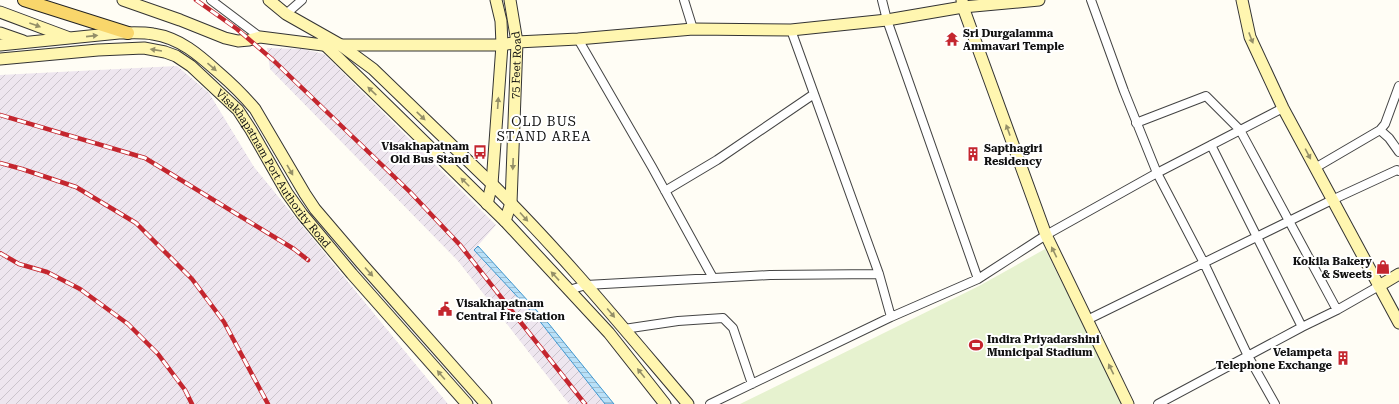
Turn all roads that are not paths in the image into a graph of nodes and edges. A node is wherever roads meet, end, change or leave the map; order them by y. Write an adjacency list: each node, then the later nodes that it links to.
1 (24, 0): 21 (main road)
2 (124, 0): 22 (main road)
3 (211, 0): 22 (street)
4 (270, 0): 15 (main road)
5 (302, 0): 15 (street)
6 (496, 0): 30 (main road, 75 Feet Road)
7 (510, 0): 26 (main road, 75 Feet Road)
8 (684, 0): 17 (street)
9 (882, 0): 16 (street)
10 (1039, 0): 13 (main road)
11 (1091, 0): 37 (street)
12 (1242, 0): 36 (main road, one-way to 36)
13 (962, 3): 16 (main road); 52 (main road, one-way to 13)
14 (0, 12): 23 (main road, Visakhapatnam Port Authority Road, one-way to 23)
15 (286, 14): 19 (main road)
16 (887, 20): 18 (main road); 58 (street)
17 (693, 29): 18 (main road); 24 (main road)
18 (791, 30): 34 (street)
19 (316, 31): 27 (main road); 29 (main road)
20 (0, 33): 25 (main road, Visakhapatnam Port Authority Road)
21 (128, 33): 23 (main road, Visakhapatnam Port Authority Road, one-way to 21); 71 (main road, Visakhapatnam Port Authority Road, one-way to 71)
22 (260, 37): 29 (main road)
23 (71, 38): 25 (main road, Visakhapatnam Port Authority Road)
24 (578, 39): 26 (main road); 46 (street)
25 (26, 42): 28 (main road); 31 (main road, Visakhapatnam Port Authority Road)
26 (517, 42): 30 (main road); 48 (main road, 75 Feet Road, one-way to 48)
27 (339, 44): 29 (main road); 30 (main road); 45 (main road, one-way to 45)
28 (0, 45)
29 (323, 45): 49 (main road, one-way to 29)
30 (502, 45): 45 (main road, 75 Feet Road, one-way to 30)
31 (57, 54): 32 (main road); 70 (main road, Visakhapatnam Port Authority Road, one-way to 31)
32 (0, 59)
33 (1399, 86): 35 (street)
34 (814, 94): 46 (street); 55 (street)
35 (1397, 96): 39 (street)
36 (1283, 108): 38 (street); 42 (main road, one-way to 42)
37 (1136, 123): 38 (street); 44 (street)
38 (1240, 130): 40 (street); 51 (street)
39 (1380, 130): 41 (street); 42 (street)
40 (1211, 145): 44 (street); 53 (street)
41 (1399, 152)
42 (1316, 168): 47 (main road)
43 (1399, 171): 47 (street)
44 (1157, 172): 52 (street); 54 (street)
45 (492, 184): 48 (main road); 49 (main road, 75 Feet Road)
46 (665, 191): 57 (street)
47 (1332, 200): 51 (street); 60 (main road)
48 (512, 203): 50 (main road, 75 Feet Road); 59 (main road, one-way to 59)
49 (487, 204): 50 (main road)
50 (505, 221): 61 (main road, one-way to 50)
51 (1289, 221): 53 (street); 62 (street)
52 (1046, 235): 58 (street); 64 (main road, one-way to 52)
53 (1257, 236): 54 (street); 66 (street)
54 (1204, 263): 64 (street); 68 (street)
55 (879, 274): 57 (street); 63 (street)
56 (1399, 274): 60 (main road)
57 (713, 278): 59 (street)
58 (978, 279): 63 (street)
59 (586, 285): 61 (street); 67 (main road, one-way to 67)
60 (1379, 286): 62 (street); 65 (main road)
61 (569, 290): 72 (main road, one-way to 61)
62 (1337, 310): 66 (street)
63 (891, 317): 69 (street)
64 (1087, 320): 75 (main road, one-way to 64)
65 (1399, 323)
66 (1302, 327): 68 (street)
67 (624, 329): 69 (street); 73 (main road)
68 (1248, 356): 76 (street); 77 (street)
69 (752, 384): 74 (street)
70 (466, 404)
71 (486, 404)
72 (665, 404)
73 (688, 404)
74 (710, 404)
75 (1128, 404)
76 (1158, 404)
77 (1274, 404)

